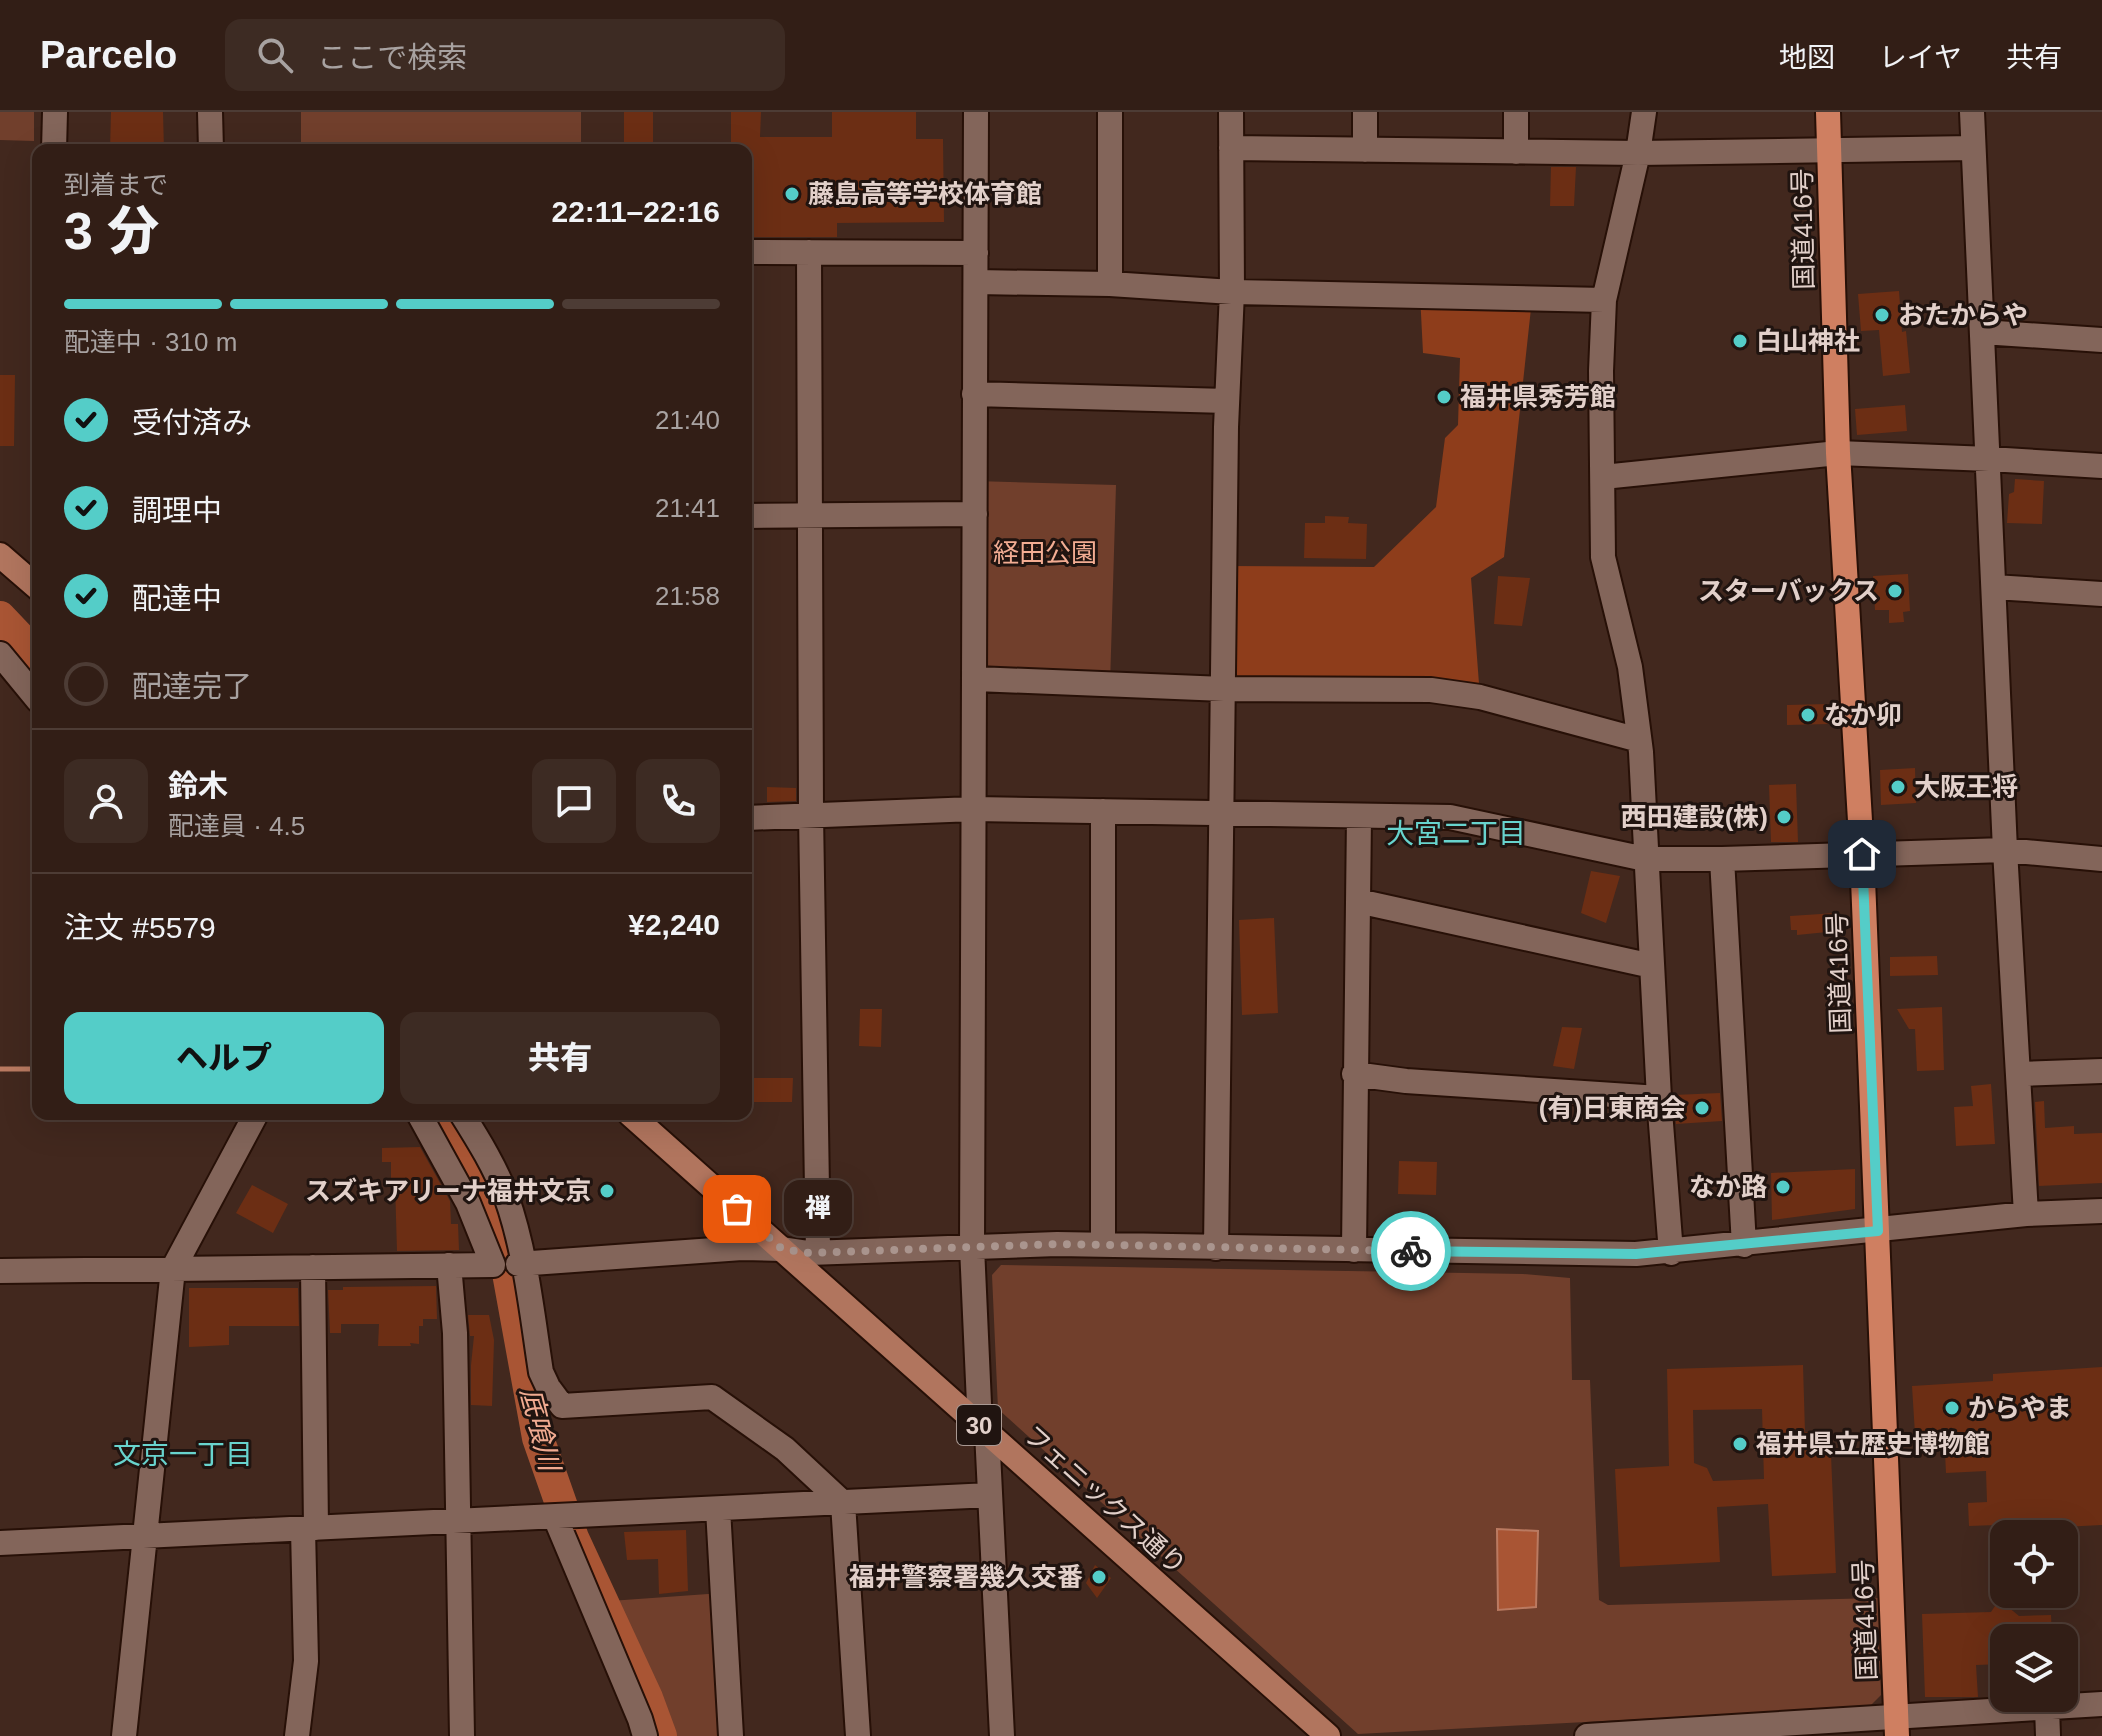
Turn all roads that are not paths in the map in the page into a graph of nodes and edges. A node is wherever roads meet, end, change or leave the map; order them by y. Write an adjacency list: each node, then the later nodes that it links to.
1 (55, 112): 11 (street)
2 (210, 112): 12 (street)
3 (976, 112): 21 (street)
4 (1110, 112): 23 (street)
5 (1231, 112): 13 (street)
6 (1365, 112): 16 (street)
7 (1516, 112): 17 (street)
8 (1644, 112): 18 (street)
9 (1828, 112): 15 (highway, 国道416号)
10 (1972, 112): 14 (street)
11 (54, 144)
12 (211, 144)
13 (1231, 148): 16 (street); 24 (street)
14 (1973, 148): 15 (street); 26 (street)
15 (1828, 149): 18 (street); 30 (highway, 国道416号)
16 (1365, 150): 17 (street)
17 (1516, 152): 18 (street)
18 (1638, 153): 25 (street)
19 (752, 252): 20 (street)
20 (809, 252): 21 (street); 36 (street)
21 (976, 253): 22 (street)
22 (976, 282): 23 (street); 28 (street)
23 (1110, 284): 24 (street)
24 (1232, 292): 25 (street); 29 (street)
25 (1604, 300): 33 (street)
26 (1982, 332): 27 (street); 31 (street)
27 (2102, 340)
28 (974, 394): 29 (street); 34 (street)
29 (1227, 401): 43 (street)
30 (1838, 453): 31 (street); 33 (street); 53 (highway, 国道416号)
31 (1989, 459): 32 (street); 39 (street)
32 (2102, 466)
33 (1603, 477): 45 (street)
34 (975, 514): 36 (street); 42 (street)
35 (752, 516): 36 (street)
36 (810, 516): 49 (street)
37 (0, 555): 38 (main road)
38 (32, 583)
39 (1994, 587): 40 (street); 52 (street)
40 (2102, 594)
41 (0, 654): 44 (street)
42 (976, 679): 43 (street); 46 (street)
43 (1224, 689): 45 (street); 48 (street)
44 (32, 693)
45 (1639, 740): 54 (street)
46 (974, 809): 47 (street); 49 (street); 72 (street)
47 (1103, 811): 48 (street); 70 (street)
48 (1222, 812): 50 (street); 73 (street)
49 (811, 814): 51 (street); 76 (street)
50 (1359, 816): 54 (street); 57 (street)
51 (752, 818)
52 (2005, 850): 53 (street); 56 (street); 61 (street)
53 (1862, 854): 55 (street); 69 (highway, 国道416号)
54 (1645, 859): 55 (street); 58 (street)
55 (1722, 859): 71 (street)
56 (2102, 859)
57 (1358, 901): 58 (street); 60 (street)
58 (1652, 966): 62 (street)
59 (2102, 1071): 61 (street)
60 (1354, 1074): 62 (street); 75 (street)
61 (2019, 1074): 68 (street)
62 (1659, 1098): 77 (street)
63 (253, 1120): 81 (street)
64 (422, 1120): 79 (street)
65 (466, 1120): 78 (street)
66 (647, 1120): 74 (main road, フェニックス通り / 30)
67 (2102, 1211): 68 (street)
68 (2026, 1214): 69 (street)
69 (1878, 1231): 71 (street); 96 (highway, 国道416号)
70 (1103, 1245): 72 (street); 73 (street)
71 (1744, 1245): 77 (street)
72 (972, 1247): 76 (street); 83 (street)
73 (1216, 1248): 75 (street)
74 (782, 1249): 76 (street); 78 (street); 83 (main road, フェニックス通り / 30)
75 (1354, 1250): 77 (street)
76 (818, 1252)
77 (1671, 1253)
78 (521, 1264): 85 (street)
79 (449, 1265): 80 (street); 88 (street)
80 (313, 1267): 81 (street); 89 (street)
81 (173, 1269): 82 (street); 90 (street)
82 (0, 1271)
83 (984, 1429): 84 (street); 105 (main road, フェニックス通り / 30)
84 (990, 1495): 85 (street); 104 (street)
85 (843, 1503): 86 (street); 103 (street)
86 (718, 1509): 87 (street); 102 (street)
87 (555, 1517): 88 (street); 101 (street)
88 (457, 1522): 89 (street); 100 (street)
89 (310, 1528): 90 (street); 99 (street)
90 (145, 1536): 91 (street); 98 (street)
91 (0, 1543)
92 (2102, 1704): 93 (street)
93 (2078, 1705)
94 (2008, 1712): 96 (street)
95 (2047, 1712): 107 (street)
96 (1897, 1726): 97 (street)
97 (1743, 1731): 106 (street)
98 (124, 1736)
99 (297, 1736)
100 (462, 1736)
101 (645, 1736)
102 (731, 1736)
103 (858, 1736)
104 (1002, 1736)
105 (1328, 1736)
106 (1587, 1736)
107 (2048, 1736)

